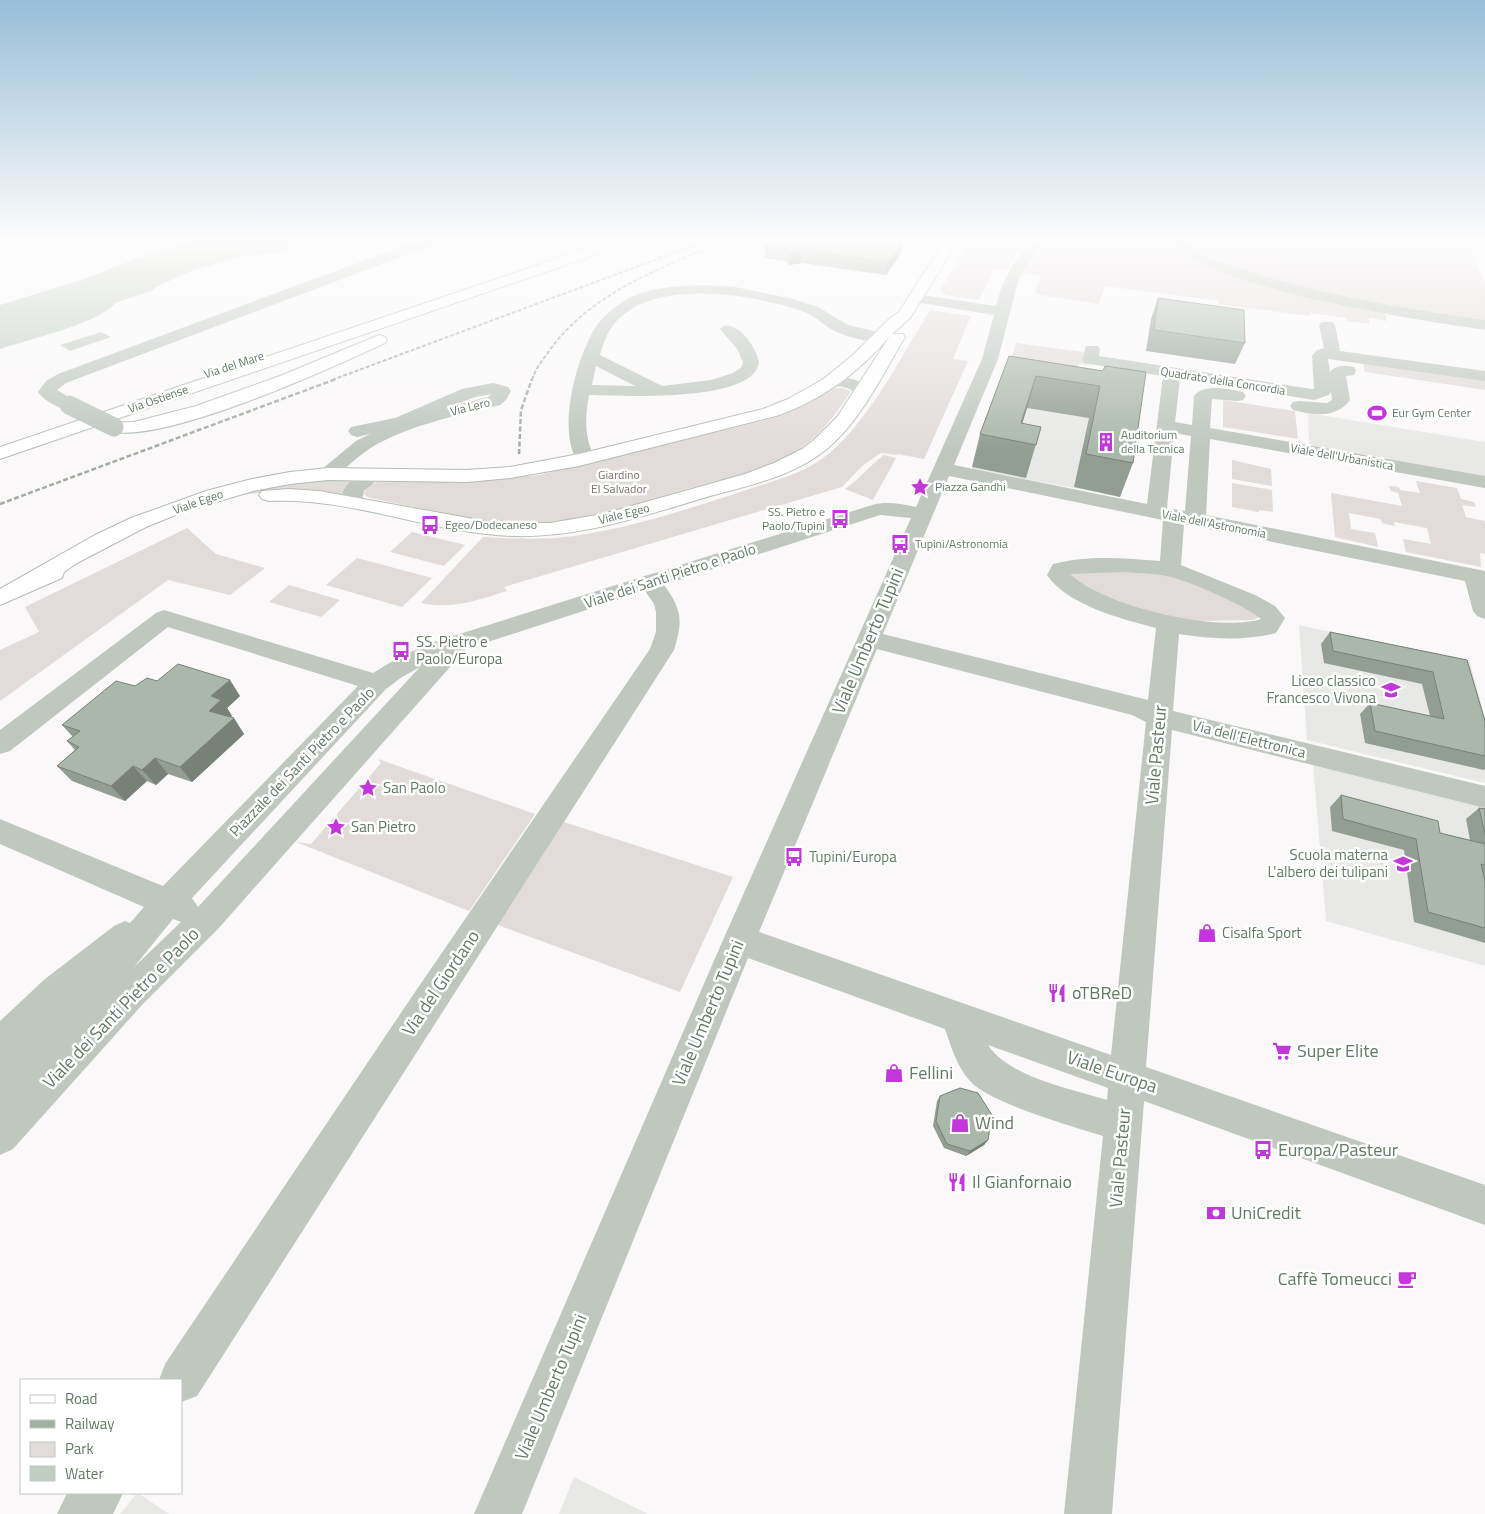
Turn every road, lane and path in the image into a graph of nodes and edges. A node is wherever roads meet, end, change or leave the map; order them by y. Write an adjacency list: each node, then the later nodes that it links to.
1 (246, 310): 28 (street, bridge)
2 (399, 310): 31 (main road, Via del Mare)
3 (420, 310): 32 (main road, Via Ostiense)
4 (448, 310): 28 (main road)
5 (621, 310): 17 (street)
6 (810, 310): 15 (street)
7 (908, 310): 11 (main road, Viale Egeo)
8 (991, 310): 10 (street)
9 (1384, 310): 13 (street)
10 (1000, 311): 34 (street)
11 (905, 314): 15 (main road, Viale Egeo); 25 (main road, Viale Egeo)
12 (1327, 325): 18 (street, Quadrato della Concordia)
13 (1485, 325)
14 (728, 329): 24 (street)
15 (881, 337): 22 (main road, Viale Egeo)
16 (1092, 349): 20 (street, Quadrato della Concordia)
17 (591, 357): 23 (street); 24 (street)
18 (1340, 358): 19 (street); 20 (street, Quadrato della Concordia); 21 (street); 26 (street); 30 (street, Quadrato della Concordia)
19 (1485, 364)
20 (1172, 373): 27 (street)
21 (1485, 376)
22 (828, 382): 25 (street); 33 (main road, Viale Egeo)
23 (582, 390): 24 (street); 33 (street)
24 (659, 391)
25 (862, 392): 39 (main road, Viale Egeo)
26 (1485, 392)
27 (1166, 426): 30 (street); 42 (street)
28 (114, 427)
29 (357, 431): 35 (street, Via Lero)
30 (1200, 432): 37 (street, Viale dell'Urbanistica); 42 (street)
31 (0, 443)
32 (0, 453)
33 (585, 458): 36 (main road, Viale Egeo)
34 (944, 466): 38 (street); 42 (street, Viale dell'Astronomia)
35 (326, 474): 36 (main road, Viale Egeo); 45 (main road, Viale Egeo)
36 (374, 474): 39 (street)
37 (1485, 482)
38 (932, 490): 40 (street); 41 (street)
39 (352, 502): 45 (main road, Viale Egeo)
40 (879, 509): 41 (street); 46 (street, Viale dei Santi Pietro e Paolo)
41 (922, 514): 50 (street, Viale Umberto Tupini)
42 (1175, 516): 43 (street); 44 (street, Viale dell'Astronomia)
43 (1170, 569): 49 (street); 49 (street)
44 (1480, 577): 48 (street)
45 (37, 579): 47 (main road, Viale Egeo)
46 (650, 582): 51 (street, Viale dei Santi Pietro e Paolo); 67 (street, Via del Giordano)
47 (0, 598)
48 (1485, 611)
49 (1168, 623): 53 (street, Viale Pasteur)
50 (870, 639): 53 (street, Via dell'Elettronica); 59 (street, Viale Umberto Tupini)
51 (461, 643): 52 (street, Viale dei Santi Pietro e Paolo); 58 (street, Viale dei Santi Pietro e Paolo)
52 (377, 683): 54 (street, Piazzale dei Santi Pietro e Paolo); 57 (street, Piazzale dei Santi Pietro e Paolo)
53 (1160, 716): 55 (street, Via dell'Elettronica); 62 (street, Viale Pasteur)
54 (3, 743)
55 (1485, 797)
56 (0, 831): 57 (street)
57 (168, 902): 58 (street, Viale dei Santi Pietro e Paolo); 61 (street); 63 (street, Viale dei Santi Pietro e Paolo)
58 (207, 919): 65 (street, Viale dei Santi Pietro e Paolo)
59 (739, 940): 60 (street, Viale Europa); 70 (street, Viale Umberto Tupini)
60 (958, 1019): 62 (street, Viale Europa); 64 (street)
61 (0, 1045)
62 (1128, 1078): 64 (street, Viale Pasteur); 66 (street, Viale Europa)
63 (0, 1090)
64 (1123, 1124): 71 (street, Viale Pasteur)
65 (2, 1131)
66 (1485, 1205)
67 (182, 1379)
68 (98, 1494): 69 (street)
69 (82, 1514)
70 (498, 1514)
71 (1088, 1514)

